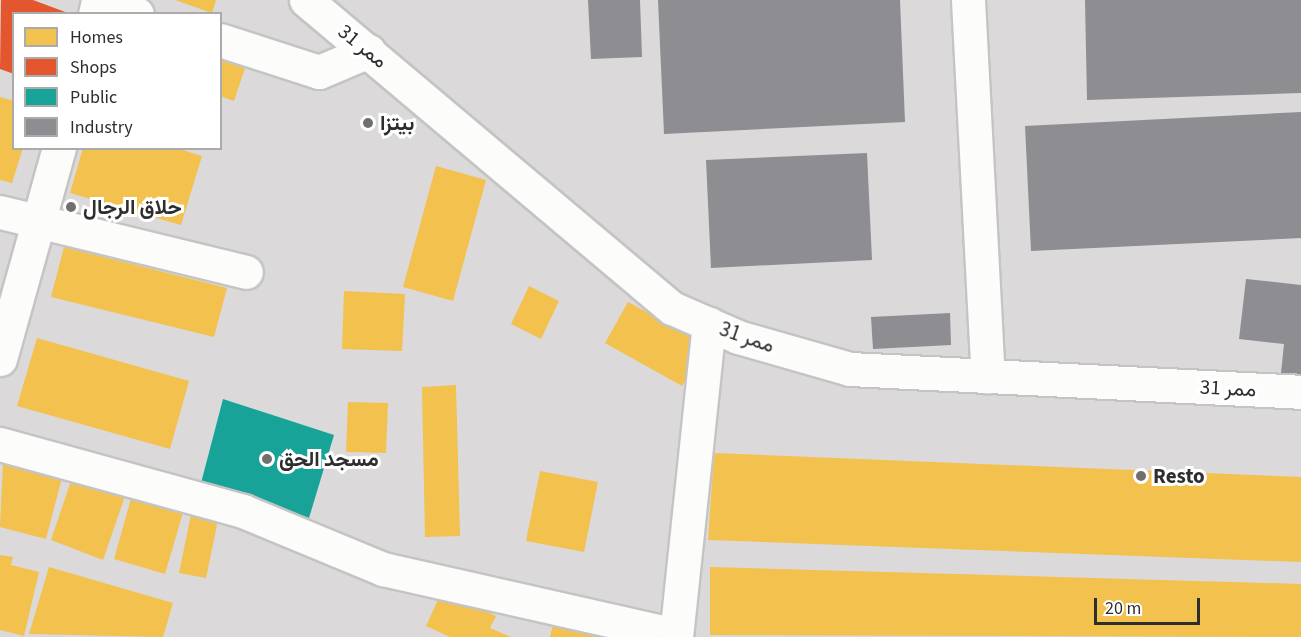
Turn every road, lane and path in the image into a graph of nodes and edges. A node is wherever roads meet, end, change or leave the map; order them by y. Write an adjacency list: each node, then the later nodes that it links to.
1 (306, 0): 6 (street, ممر 31)
2 (968, 0): 13 (street)
3 (96, 5): 4 (street)
4 (128, 12)
5 (222, 41): 6 (street)
6 (369, 51): 11 (street, ممر 31)
7 (57, 150): 9 (street)
8 (0, 212): 9 (street)
9 (39, 222): 10 (street); 12 (street)
10 (246, 272)
11 (709, 324): 13 (street, ممر 31); 16 (street)
12 (0, 359)
13 (988, 376): 14 (street, ممر 31)
14 (1301, 392)
15 (0, 444): 16 (street)
16 (676, 636)

